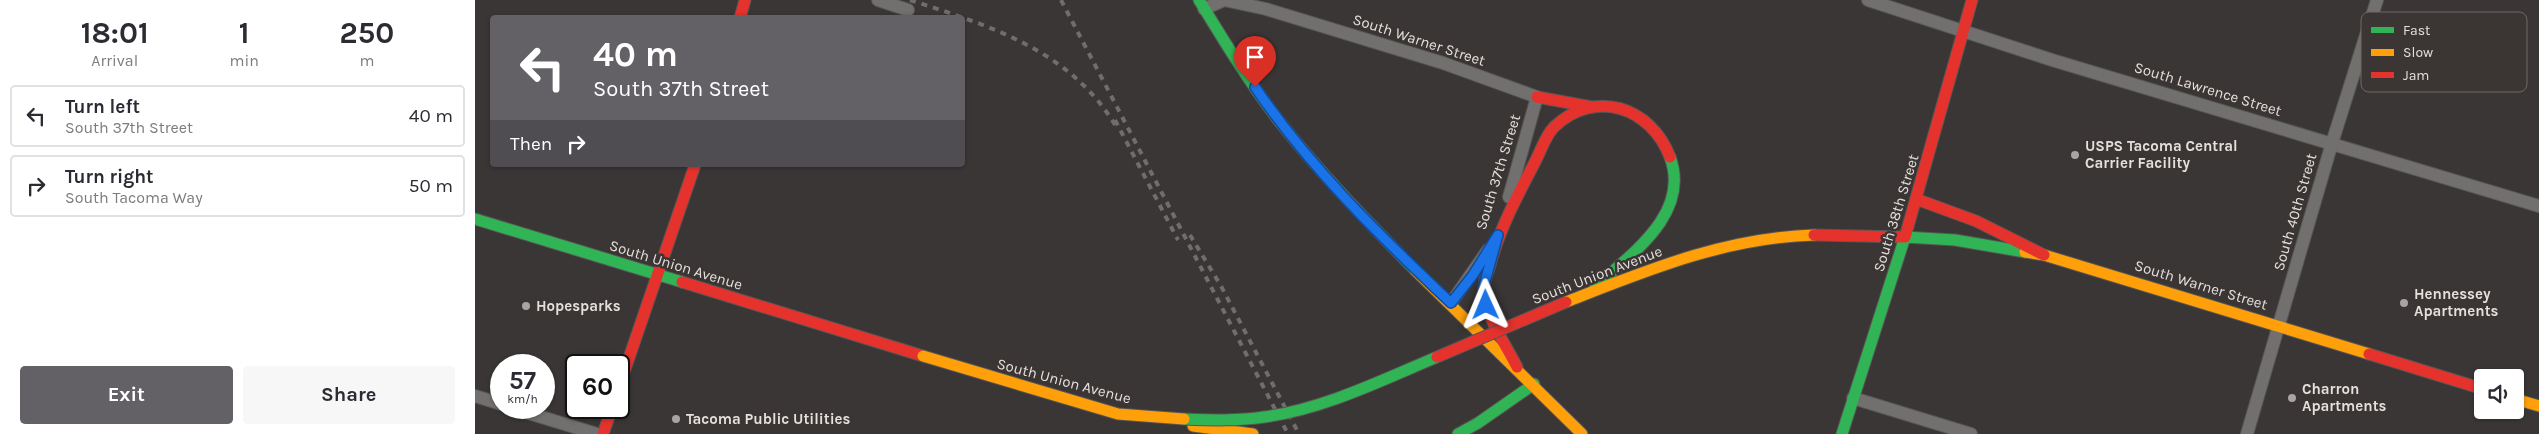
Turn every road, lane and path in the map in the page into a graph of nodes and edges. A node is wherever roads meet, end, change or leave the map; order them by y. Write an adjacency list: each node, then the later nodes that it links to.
1 (745, 0): 9 (main road)
2 (878, 0): 7 (street)
3 (1869, 0): 10 (street, South Lawrence Street)
4 (1973, 0): 10 (main road, South 38th Street)
5 (2377, 0): 8 (street, South 40th Street)
6 (1202, 4): 12 (street, South Warner Street); 24 (main road)
7 (907, 10)
8 (2373, 12)
9 (741, 15)
10 (1964, 31): 14 (street, South Lawrence Street); 16 (main road, South 38th Street)
11 (2361, 51): 14 (street, South 40th Street)
12 (1537, 97): 13 (main road); 19 (street, South 37th Street)
13 (1592, 107): 19 (main road); 23 (main road)
14 (2332, 143): 17 (street, South Lawrence Street); 25 (street, South 40th Street)
15 (694, 167): 22 (main road)
16 (1917, 199): 20 (main road, South 38th Street); 21 (main road)
17 (2539, 206)
18 (475, 219): 22 (main road, South Union Avenue)
19 (1498, 235): 24 (street, South 37th Street); 27 (main road)
20 (1905, 237): 21 (main road, South Warner Street); 23 (main road, South Union Avenue); 31 (main road, South 38th Street)
21 (2044, 255): 25 (main road, South Warner Street)
22 (658, 275): 26 (main road); 37 (main road, South Union Avenue, bridge)
23 (1588, 294): 37 (main road, South Union Avenue, bridge)
24 (1451, 303): 27 (main road)
25 (2279, 326): 29 (main road, South Warner Street); 45 (street, South 40th Street)
26 (630, 355)
27 (1517, 367): 28 (main road)
28 (1534, 384): 41 (main road); 42 (main road)
29 (2474, 386)
30 (475, 396): 32 (street)
31 (1853, 398): 43 (main road, South 38th Street); 44 (street)
32 (490, 401)
33 (2524, 402): 34 (main road)
34 (2539, 406)
35 (548, 419): 38 (street)
36 (608, 419): 39 (main road)
37 (1159, 419): 40 (main road, bridge)
38 (597, 434)
39 (603, 434)
40 (1253, 434)
41 (1458, 434)
42 (1582, 434)
43 (1842, 434)
44 (1971, 434)
45 (2247, 434)

